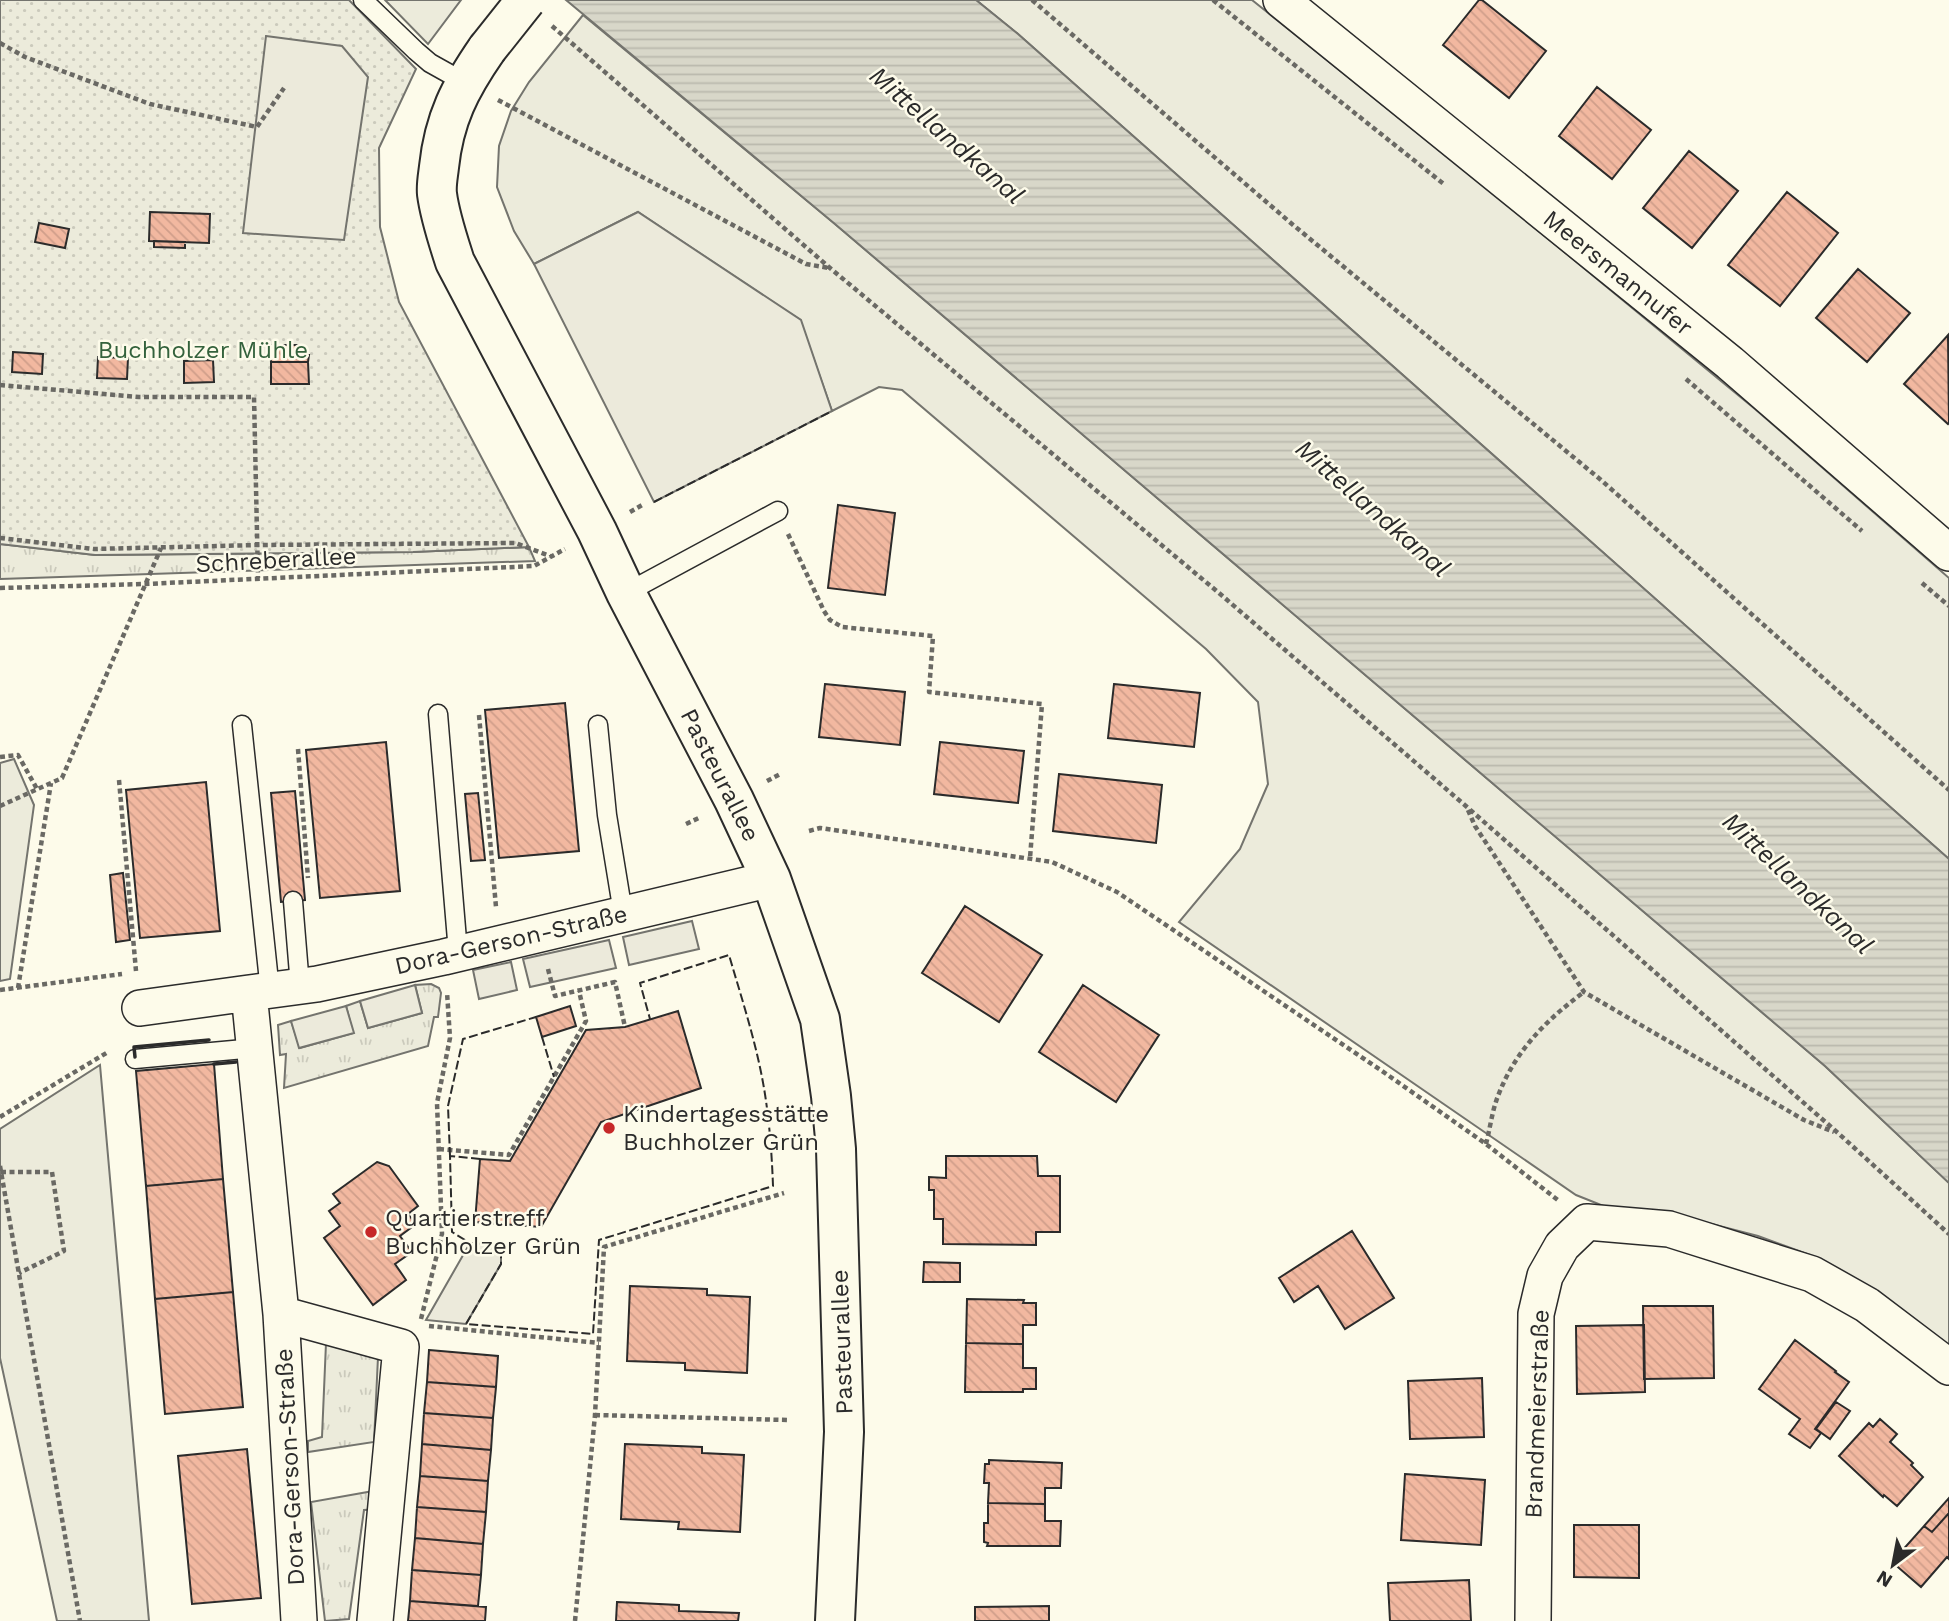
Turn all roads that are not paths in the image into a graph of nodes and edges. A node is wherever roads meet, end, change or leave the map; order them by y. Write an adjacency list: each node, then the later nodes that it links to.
1 (363, 0): 4 (lane)
2 (1281, 0): 6 (street, Meersmannufer)
3 (538, 12): 4 (street, Pasteurallee, bridge)
4 (464, 82): 7 (street, Pasteurallee)
5 (778, 511): 7 (lane)
6 (1949, 553)
7 (626, 593): 11 (street, Pasteurallee)
8 (438, 714): 14 (lane)
9 (242, 725): 15 (lane)
10 (598, 725): 13 (lane)
11 (771, 878): 13 (street, Dora-Gerson-Straße); 23 (street, Pasteurallee)
12 (293, 901): 15 (lane)
13 (623, 913): 14 (street, Dora-Gerson-Straße)
14 (451, 954): 15 (street, Dora-Gerson-Straße)
15 (273, 990): 16 (street, Dora-Gerson-Straße); 17 (street, Dora-Gerson-Straße)
16 (140, 1008)
17 (255, 1048): 18 (lane); 19 (street, Dora-Gerson-Straße)
18 (135, 1059)
19 (281, 1314): 21 (street, Dora-Gerson-Straße); 22 (street, Dora-Gerson-Straße)
20 (1949, 1367): 24 (street, Brandmeierstraße)
21 (299, 1621)
22 (375, 1621)
23 (835, 1621)
24 (1533, 1621)

